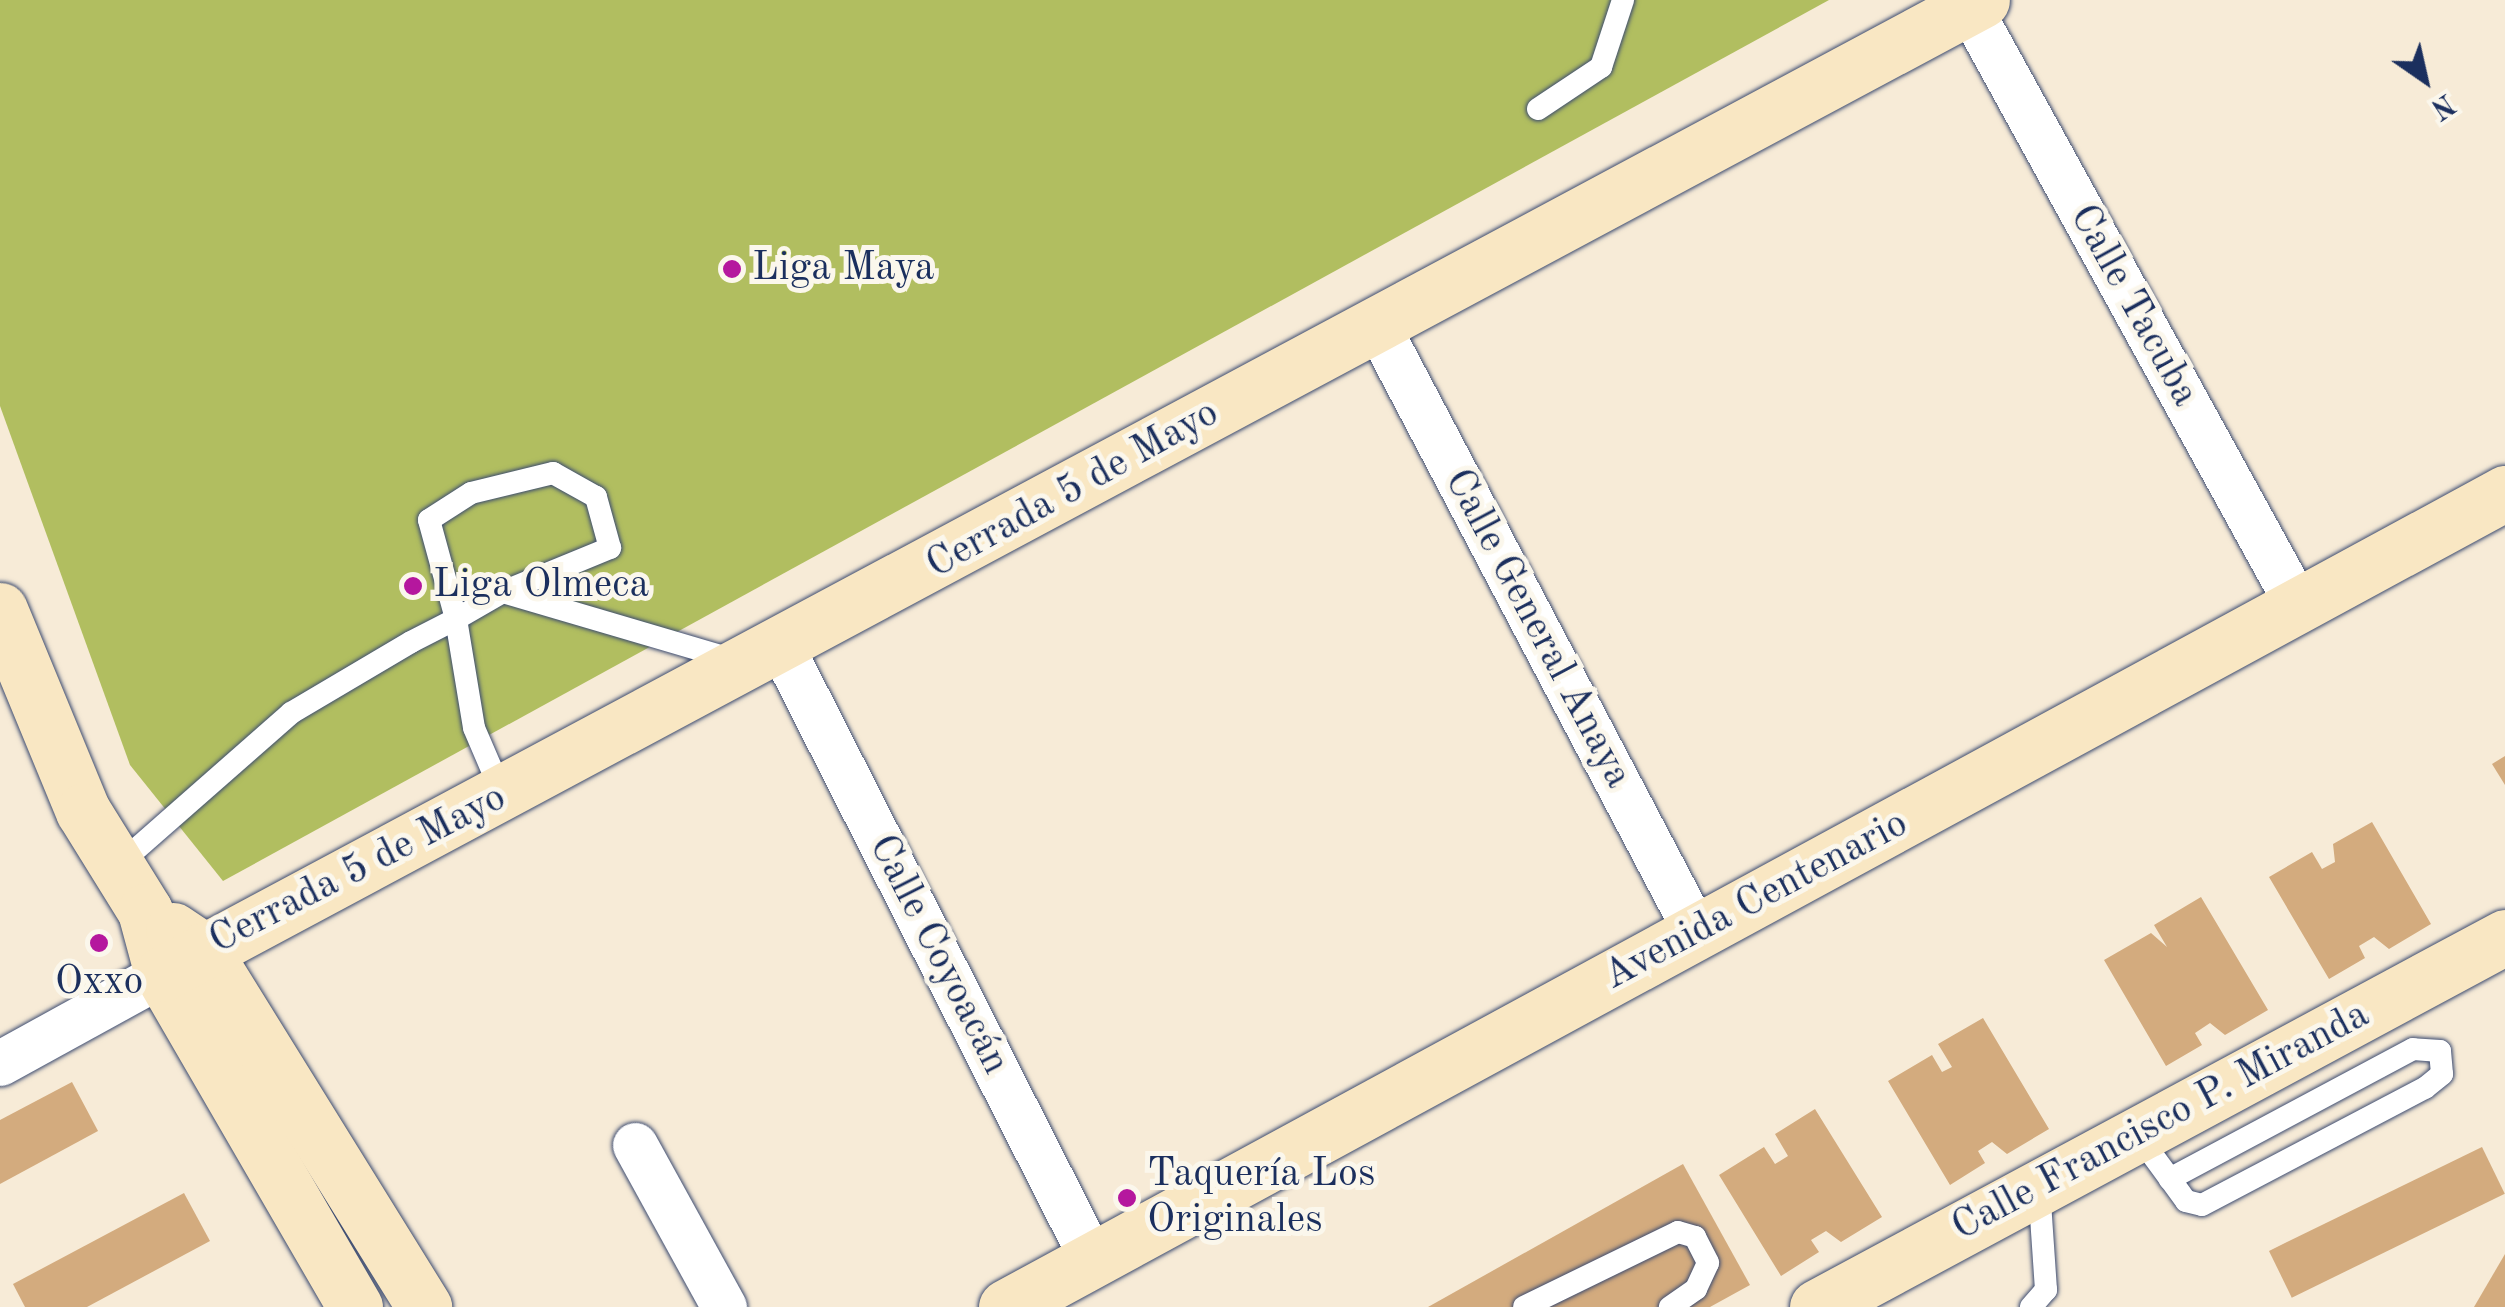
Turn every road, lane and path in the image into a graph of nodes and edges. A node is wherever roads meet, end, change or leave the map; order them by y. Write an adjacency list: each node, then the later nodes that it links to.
1 (1624, 0): 3 (lane)
2 (1964, 5): 4 (main road, Cerrada 5 de Mayo); 7 (street, Calle Tacuba)
3 (1538, 109)
4 (1376, 323): 10 (main road, Cerrada 5 de Mayo); 14 (street, Calle General Anaya)
5 (2505, 494): 7 (main road, Avenida Centenario)
6 (503, 592): 9 (lane); 9 (lane); 10 (lane)
7 (2298, 606): 14 (main road, Avenida Centenario)
8 (0, 610): 11 (main road)
9 (456, 619): 12 (lane); 13 (lane)
10 (767, 658): 12 (main road, Cerrada 5 de Mayo); 22 (street, Calle Coyoacán)
11 (13, 665): 13 (main road)
12 (502, 795): 16 (main road, Cerrada 5 de Mayo)
13 (131, 889): 16 (main road)
14 (1698, 934): 22 (main road, Avenida Centenario)
15 (2505, 936): 18 (main road, Calle Francisco P. Miranda)
16 (183, 962): 17 (street); 23 (main road); 24 (main road)
17 (0, 1063)
18 (2137, 1134): 20 (lane); 21 (main road, Calle Francisco P. Miranda)
19 (635, 1145): 25 (street)
20 (2170, 1179): 20 (lane)
21 (2039, 1187): 29 (main road, Calle Francisco P. Miranda); 30 (lane)
22 (1093, 1260): 26 (main road, Avenida Centenario)
23 (355, 1307)
24 (424, 1307)
25 (724, 1307)
26 (1006, 1307)
27 (1524, 1307): 28 (lane)
28 (1670, 1307)
29 (1817, 1307)
30 (2031, 1307)

